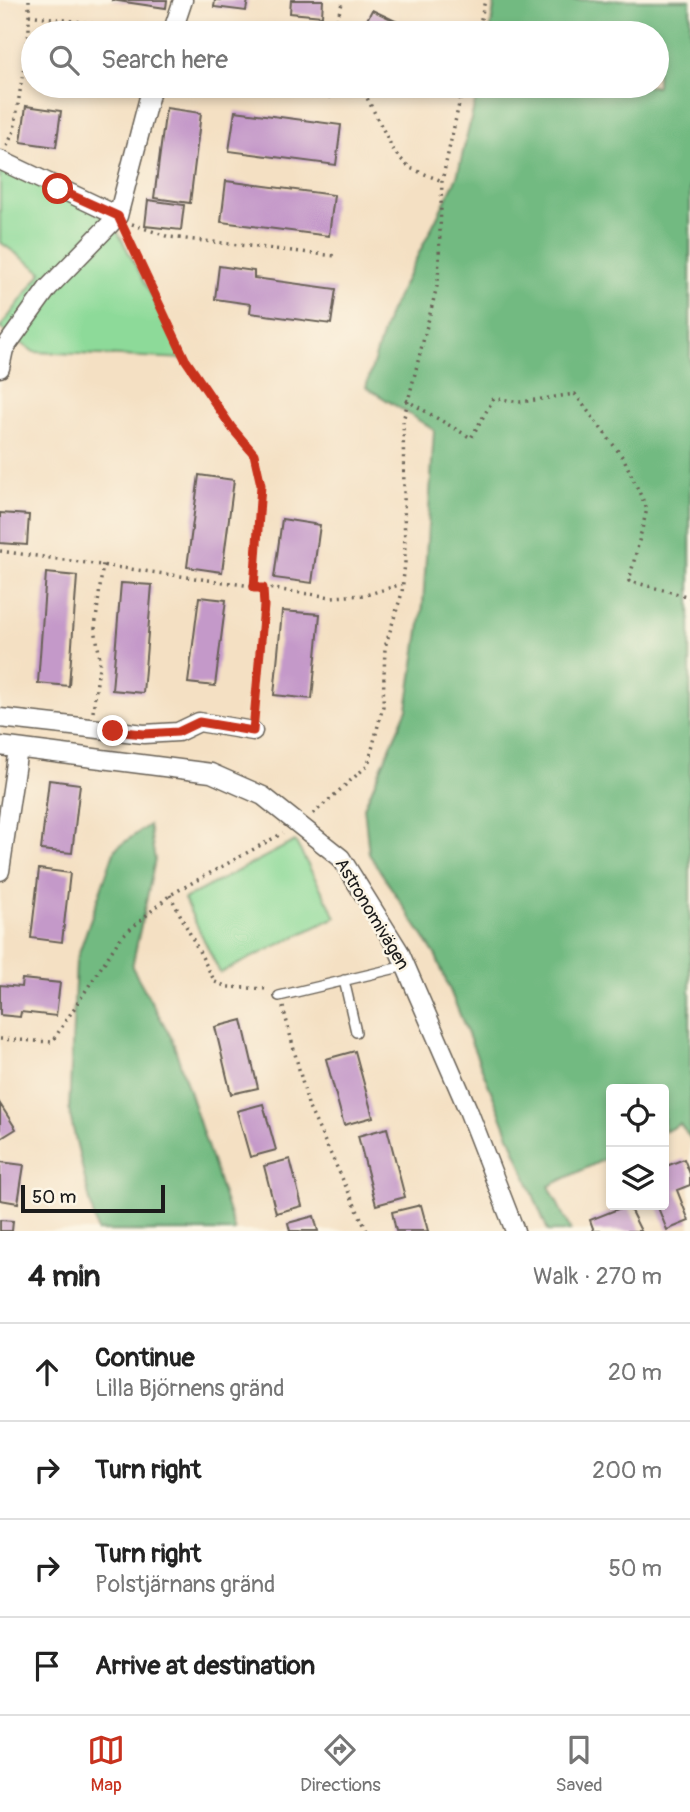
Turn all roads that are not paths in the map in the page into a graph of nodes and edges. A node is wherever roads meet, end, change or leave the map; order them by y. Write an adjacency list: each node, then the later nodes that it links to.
1 (183, 0): 2 (street)
2 (176, 21)
3 (149, 98): 5 (street)
4 (0, 160): 5 (street)
5 (118, 216): 6 (street)
6 (0, 368)
7 (0, 718): 8 (street)
8 (253, 731)
9 (9, 748): 10 (street); 11 (street, Astronomivägen)
10 (0, 871)
11 (405, 966): 12 (lane); 15 (street, Astronomivägen)
12 (344, 980): 13 (lane); 14 (lane)
13 (279, 993)
14 (356, 1032)
15 (515, 1231)

